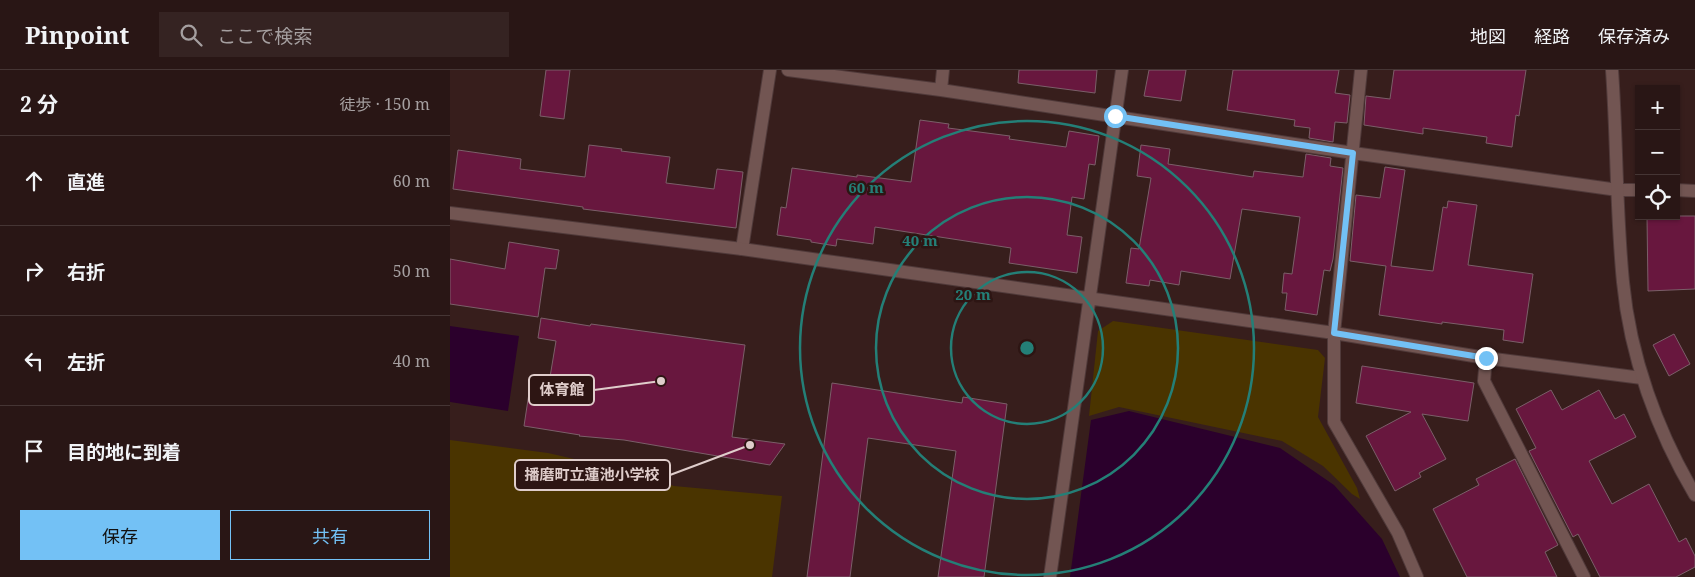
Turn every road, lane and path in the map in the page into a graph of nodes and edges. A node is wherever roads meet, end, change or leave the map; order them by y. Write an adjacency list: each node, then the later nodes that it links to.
1 (770, 70): 15 (street)
2 (788, 70): 7 (street)
3 (943, 70): 7 (street)
4 (1122, 70): 8 (street)
5 (1361, 70): 9 (street)
6 (1612, 70): 10 (street)
7 (940, 90): 8 (street)
8 (1115, 116): 9 (street); 16 (street)
9 (1353, 153): 10 (street); 17 (street)
10 (1618, 190): 11 (street); 19 (street)
11 (1635, 190)
12 (1680, 190): 13 (street)
13 (1695, 190)
14 (450, 213): 15 (street)
15 (742, 248): 16 (street)
16 (1089, 298): 17 (street); 21 (street)
17 (1334, 333): 18 (street); 22 (street)
18 (1486, 358): 19 (street); 23 (street)
19 (1642, 378): 20 (street)
20 (1694, 491)
21 (1050, 577)
22 (1417, 577)
23 (1584, 577)

